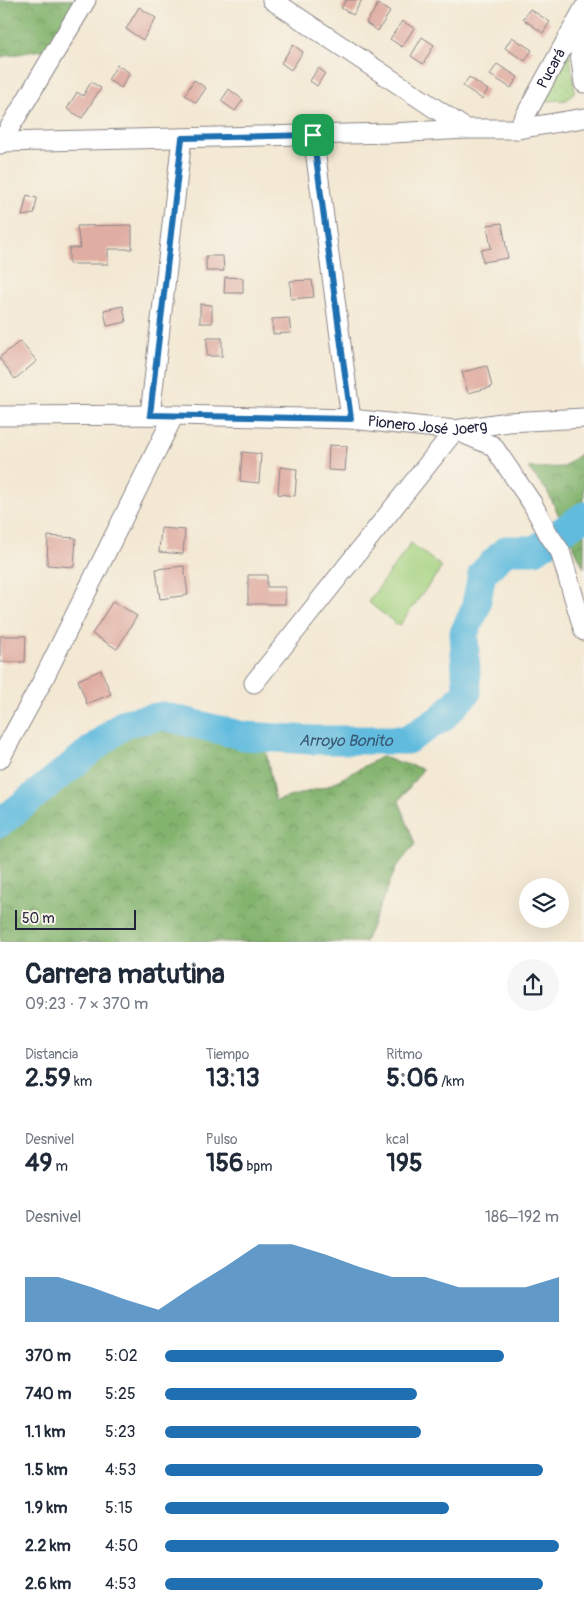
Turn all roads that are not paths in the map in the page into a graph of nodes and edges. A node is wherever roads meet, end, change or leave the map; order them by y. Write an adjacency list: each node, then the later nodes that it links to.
1 (86, 0): 10 (street)
2 (272, 0): 6 (street)
3 (580, 16): 4 (street); 7 (street, Pucará)
4 (584, 83)
5 (584, 118): 7 (street)
6 (466, 128): 7 (street); 8 (street)
7 (518, 129)
8 (313, 135): 9 (street); 15 (street)
9 (182, 138): 10 (street); 11 (street)
10 (1, 143)
11 (150, 415): 12 (street, Pionero José Joerg); 13 (street, Pionero José Joerg)
12 (0, 416)
13 (174, 416): 15 (street, Pionero José Joerg); 19 (street)
14 (584, 418): 16 (street, Pionero José Joerg)
15 (351, 419): 16 (street, Pionero José Joerg)
16 (455, 430): 17 (street); 18 (street)
17 (584, 632)
18 (254, 683)
19 (0, 759)

